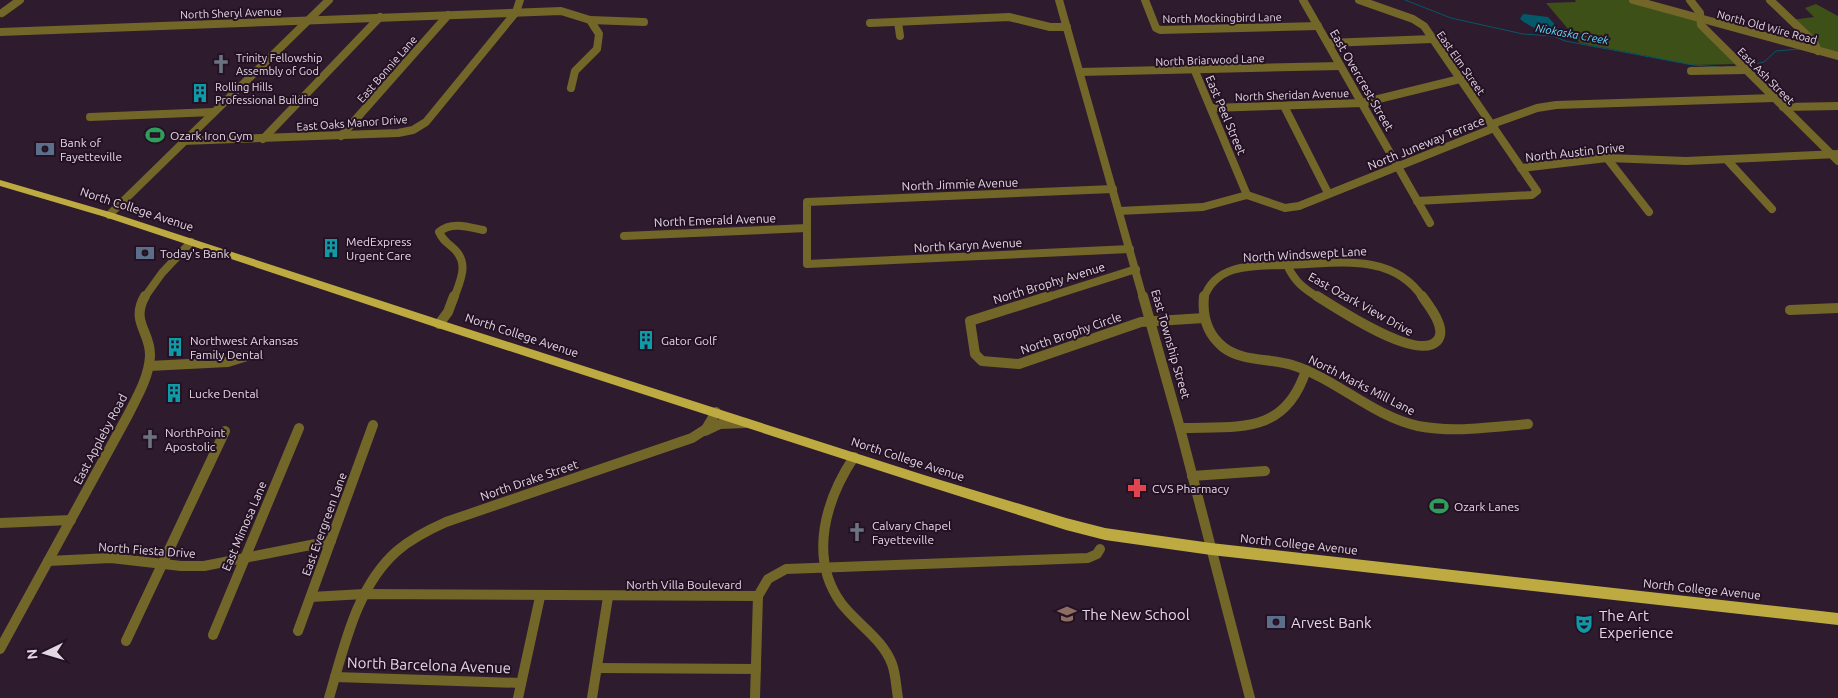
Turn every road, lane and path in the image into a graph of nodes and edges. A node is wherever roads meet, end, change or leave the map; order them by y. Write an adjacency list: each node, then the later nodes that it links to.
1 (20, 0): 12 (street)
2 (329, 0): 16 (street)
3 (520, 0): 11 (street, East Oaks Manor Drive)
4 (1058, 0): 23 (street, East Township Street)
5 (1145, 0): 22 (street, North Mockingbird Lane)
6 (1303, 0): 22 (street, East Overcrest Street)
7 (1359, 0): 26 (street, East Elm Street)
8 (1633, 0): 15 (street, North Old Wire Road)
9 (1690, 0): 15 (street, East Ash Street)
10 (1770, 0): 28 (street)
11 (516, 12): 13 (street, North Sheryl Avenue); 17 (street, North Sheryl Avenue); 46 (street, East Oaks Manor Drive)
12 (1, 13): 18 (street)
13 (448, 15): 14 (street, North Sheryl Avenue); 46 (street, East Bonnie Lane)
14 (380, 18): 16 (street, North Sheryl Avenue); 47 (street)
15 (1699, 19): 28 (street, North Old Wire Road); 31 (street, East Ash Street)
16 (308, 20): 24 (street, North Sheryl Avenue); 43 (street)
17 (590, 20): 19 (street, North Sheryl Avenue); 36 (street)
18 (0, 21)
19 (644, 22)
20 (898, 22): 21 (street); 23 (street); 25 (street)
21 (870, 23)
22 (1318, 26): 27 (street, East Overcrest Street)
23 (1066, 27): 34 (street, East Township Street)
24 (0, 32)
25 (900, 36)
26 (1432, 39): 27 (street); 35 (street, East Elm Street)
27 (1328, 43): 30 (street, East Overcrest Street)
28 (1818, 51): 29 (street, North Old Wire Road)
29 (1838, 56)
30 (1340, 66): 32 (street, North Briarwood Lane); 38 (street, East Overcrest Street)
31 (1746, 70): 33 (street); 37 (street, East Ash Street)
32 (1195, 71): 34 (street, North Briarwood Lane); 42 (street, East Peel Street)
33 (1691, 71)
34 (1080, 72): 56 (street, East Township Street)
35 (1460, 79): 38 (street, North Sheridan Avenue); 45 (street, East Elm Street)
36 (571, 88)
37 (1774, 98): 41 (street, East Ash Street); 45 (street, North Juneway Terrace)
38 (1362, 103): 39 (street, North Sheridan Avenue); 53 (street, East Overcrest Street)
39 (1284, 106): 42 (street, North Sheridan Avenue); 57 (street)
40 (1838, 106): 41 (street)
41 (1783, 107): 49 (street, East Ash Street)
42 (1211, 108): 58 (street, East Peel Street)
43 (213, 112): 44 (street); 48 (street)
44 (90, 117)
45 (1494, 128): 53 (street, North Juneway Terrace); 54 (street, East Elm Street)
46 (342, 136): 47 (street, East Oaks Manor Drive)
47 (263, 139): 48 (street, East Oaks Manor Drive)
48 (182, 141): 63 (street)
49 (1834, 154): 51 (street, North Austin Drive); 52 (street, East Ash Street)
50 (1607, 158): 51 (street, North Austin Drive); 54 (street, North Austin Drive); 62 (street)
51 (1727, 160): 60 (street)
52 (1838, 161)
53 (1399, 166): 57 (street, North Juneway Terrace); 59 (street, East Overcrest Street)
54 (1522, 168): 59 (street, North Austin Drive)
55 (0, 183): 63 (main road, North College Avenue)
56 (1113, 189): 61 (street, East Township Street); 65 (street, North Jimmie Avenue)
57 (1328, 193): 58 (street, North Juneway Terrace)
58 (1247, 195): 61 (street)
59 (1418, 201): 64 (street, East Overcrest Street)
60 (1772, 209)
61 (1119, 211): 69 (street, East Township Street)
62 (1649, 212)
63 (109, 215): 68 (main road, North College Avenue)
64 (1430, 223)
65 (807, 228): 67 (street, North Emerald Avenue); 69 (street, North Karyn Avenue)
66 (483, 230): 77 (street)
67 (624, 236)
68 (191, 242): 77 (main road, North College Avenue); 80 (street, East Appleby Road)
69 (1130, 249): 71 (street, East Township Street)
70 (1287, 265): 74 (street, North Windswept Lane); 78 (street, East Ozark View Drive); 78 (street, North Windswept Lane)
71 (1136, 269): 75 (street, East Township Street); 76 (street, North Brophy Avenue)
72 (1838, 308): 73 (street)
73 (1790, 310)
74 (1204, 318): 75 (street); 81 (street, North Marks Mill Lane)
75 (1150, 320): 76 (street, North Brophy Circle); 87 (street, East Township Street)
76 (970, 321)
77 (439, 324): 82 (main road, North College Avenue)
78 (1434, 344)
79 (247, 356): 80 (street)
80 (149, 366): 93 (street, East Appleby Road)
81 (1306, 370): 84 (street, North Marks Mill Lane); 87 (street)
82 (716, 412): 83 (main road, North College Avenue); 89 (street)
83 (750, 423): 89 (street, North Drake Street); 90 (main road, North College Avenue)
84 (1528, 424)
85 (373, 425): 95 (street, East Evergreen Lane)
86 (299, 428): 98 (street, East Mimosa Lane)
87 (1180, 428): 92 (street, East Township Street)
88 (225, 431): 100 (street)
89 (702, 432): 102 (street, North Drake Street)
90 (854, 457): 97 (main road, North College Avenue); 101 (street)
91 (1265, 471): 92 (street)
92 (1192, 476): 97 (street, East Township Street)
93 (71, 520): 94 (street); 99 (street, East Appleby Road)
94 (0, 524)
95 (331, 541): 98 (street, North Fiesta Drive); 104 (street, East Evergreen Lane)
96 (1100, 549): 101 (street, North Villa Boulevard)
97 (1211, 549): 107 (main road, North College Avenue); 121 (street, East Township Street)
98 (244, 559): 100 (street, North Fiesta Drive); 109 (street, East Mimosa Lane)
99 (48, 561): 100 (street, North Fiesta Drive); 111 (street, East Appleby Road)
100 (162, 564): 110 (street)
101 (826, 567): 103 (street, North Villa Boulevard); 120 (street)
102 (364, 594): 104 (street, North Villa Boulevard); 105 (street, North Villa Boulevard); 114 (street, North Drake Street)
103 (758, 596): 106 (street, North Villa Boulevard); 113 (street)
104 (311, 597): 108 (street, East Evergreen Lane)
105 (540, 597): 106 (street, North Villa Boulevard); 115 (street)
106 (608, 597): 112 (street)
107 (1838, 619)
108 (298, 631)
109 (212, 635)
110 (126, 641)
111 (0, 649)
112 (597, 668): 113 (street); 118 (street)
113 (756, 669): 119 (street)
114 (336, 678): 115 (street, North Barcelona Avenue); 116 (street, North Drake Street)
115 (521, 683): 117 (street)
116 (329, 698)
117 (518, 698)
118 (592, 698)
119 (755, 698)
120 (898, 698)
121 (1250, 698)

